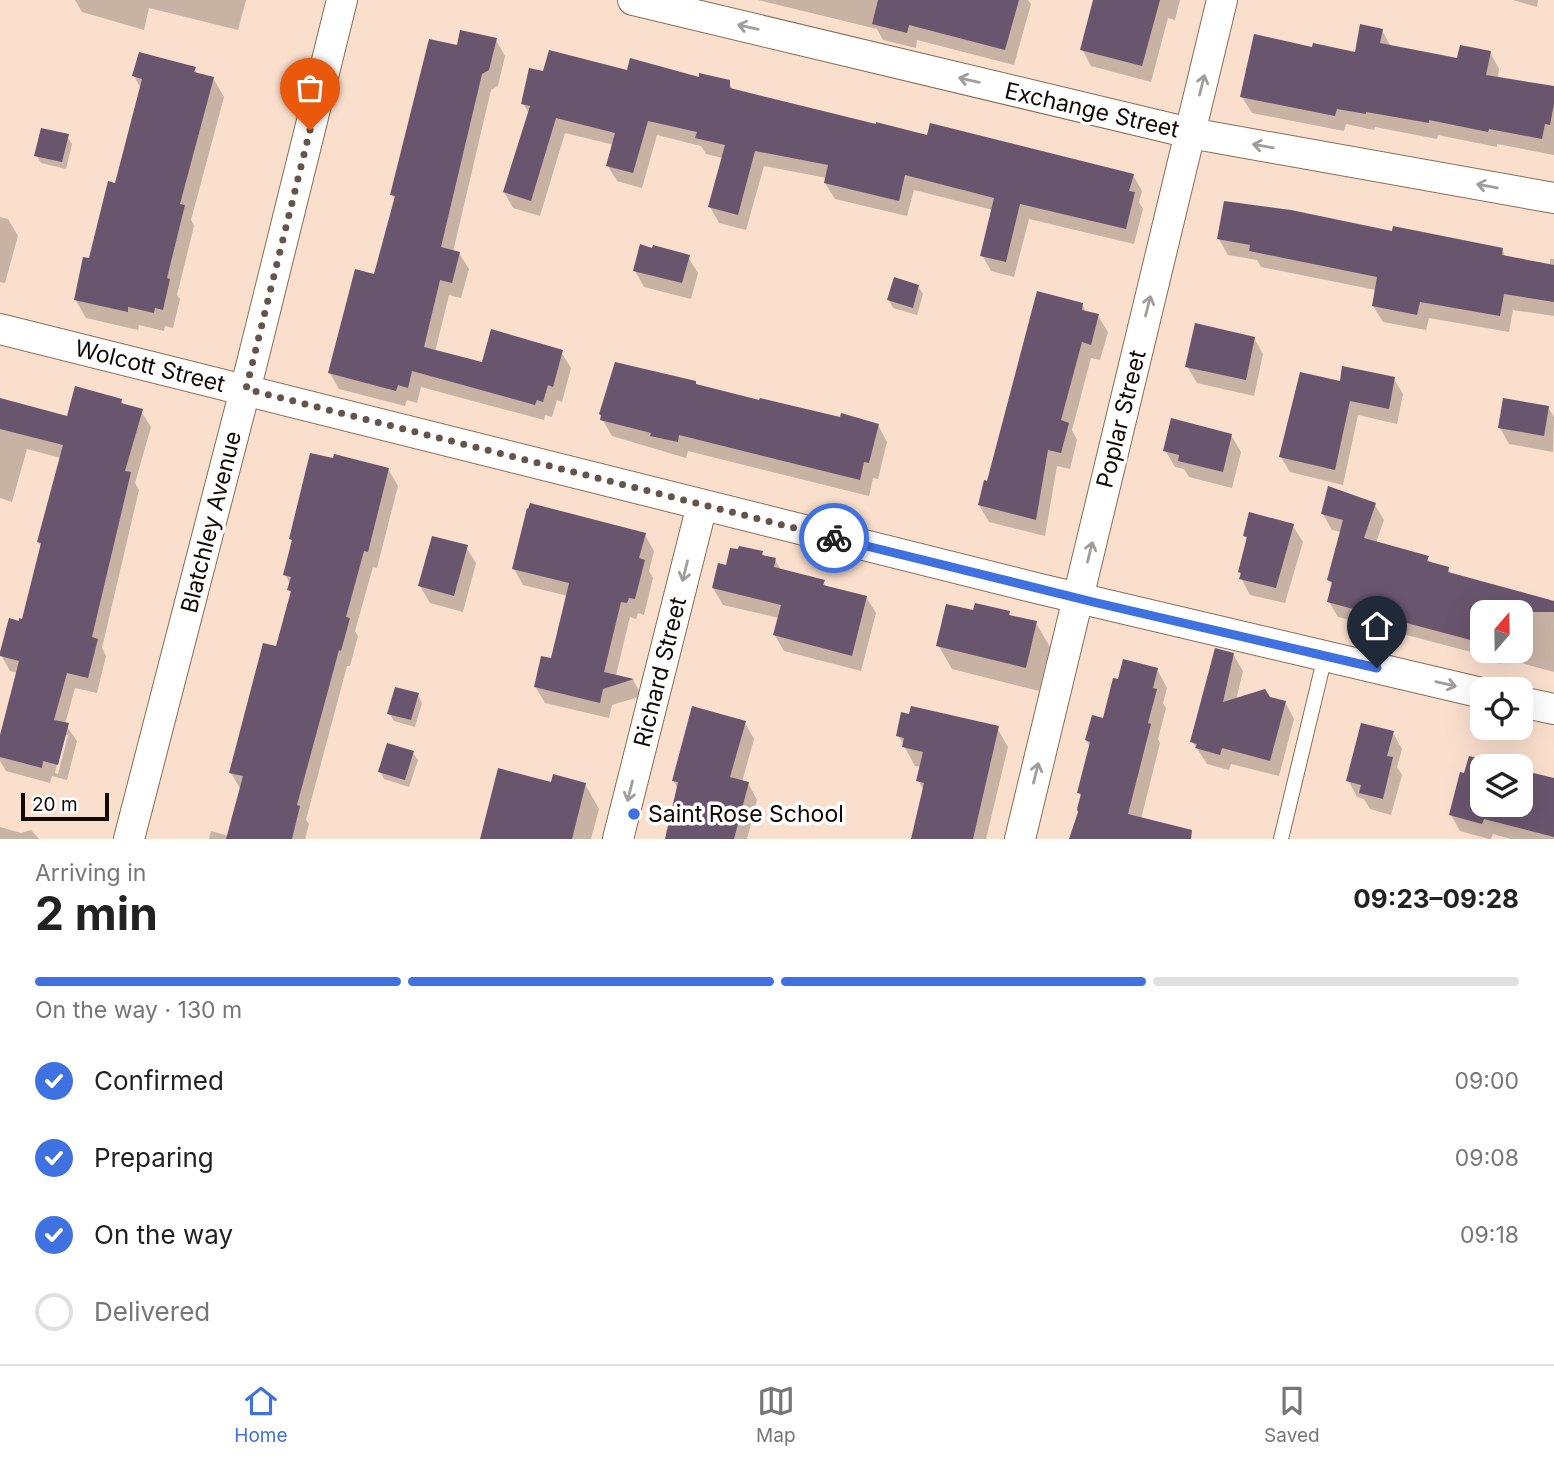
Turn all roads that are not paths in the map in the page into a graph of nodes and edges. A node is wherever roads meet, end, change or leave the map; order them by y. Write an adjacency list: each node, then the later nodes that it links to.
1 (342, 0): 7 (street, Blatchley Avenue)
2 (634, 0): 4 (street, Exchange Street, one-way to 2)
3 (1223, 0): 4 (street, Poplar Street, one-way to 3)
4 (1190, 133): 5 (street, Exchange Street, one-way to 4); 9 (street, Poplar Street, one-way to 4)
5 (1554, 198)
6 (0, 329): 7 (street, Wolcott Street)
7 (246, 389): 8 (street, Wolcott Street); 14 (street, Blatchley Avenue)
8 (702, 505): 9 (street, Wolcott Street); 15 (street, Richard Street, one-way to 15)
9 (1078, 599): 10 (street, Wolcott Street); 16 (street, Poplar Street, one-way to 9)
10 (1325, 656): 11 (street, Wolcott Street, one-way to 11); 17 (lane)
11 (1470, 690)
12 (1533, 705): 13 (street)
13 (1554, 709)
14 (129, 839)
15 (618, 839)
16 (1020, 839)
17 (1280, 839)

